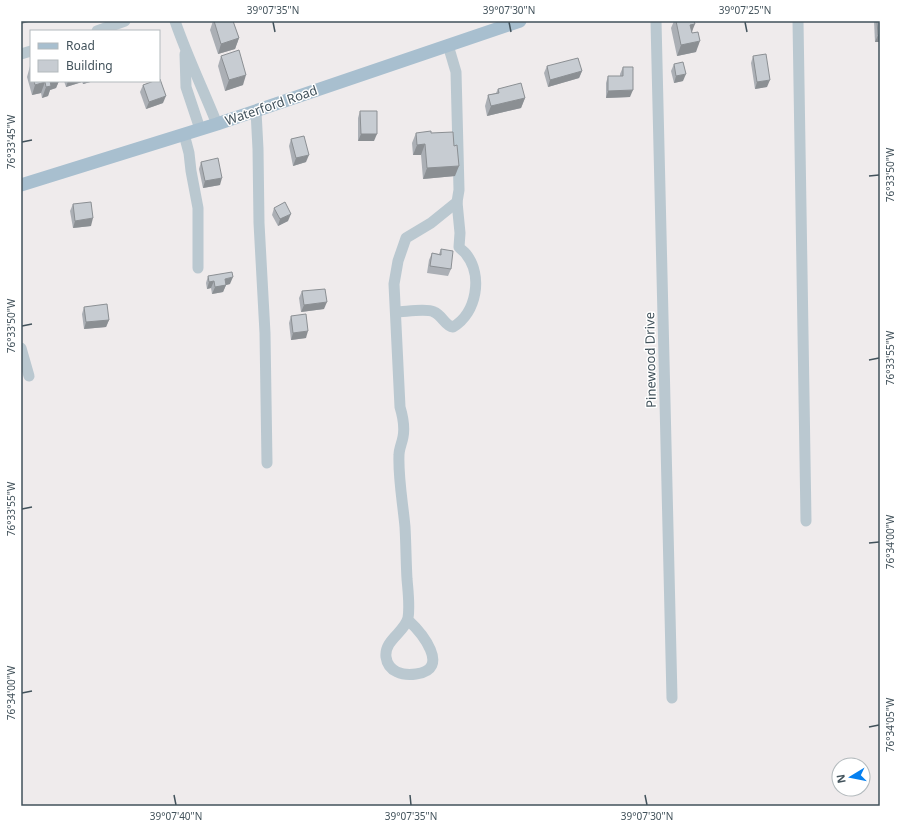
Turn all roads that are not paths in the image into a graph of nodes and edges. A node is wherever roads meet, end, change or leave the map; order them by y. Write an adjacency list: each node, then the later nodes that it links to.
1 (125, 21): 6 (street)
2 (175, 21): 8 (street)
3 (520, 21): 7 (main road, Waterford Road)
4 (656, 21): 22 (street, Pinewood Drive)
5 (798, 21): 20 (street)
6 (100, 30)
7 (448, 46): 9 (main road, Waterford Road); 14 (street)
8 (185, 50): 10 (street); 11 (street)
9 (256, 111): 10 (main road, Waterford Road); 19 (street)
10 (216, 124): 11 (main road, Waterford Road)
11 (200, 129): 12 (main road, Waterford Road)
12 (184, 134): 13 (main road, Waterford Road); 15 (street)
13 (21, 185)
14 (457, 202): 16 (street); 16 (street)
15 (198, 268)
16 (396, 312): 21 (street)
17 (21, 348): 18 (street)
18 (29, 376)
19 (267, 464)
20 (806, 521)
21 (408, 620): 21 (street)
22 (672, 698)

